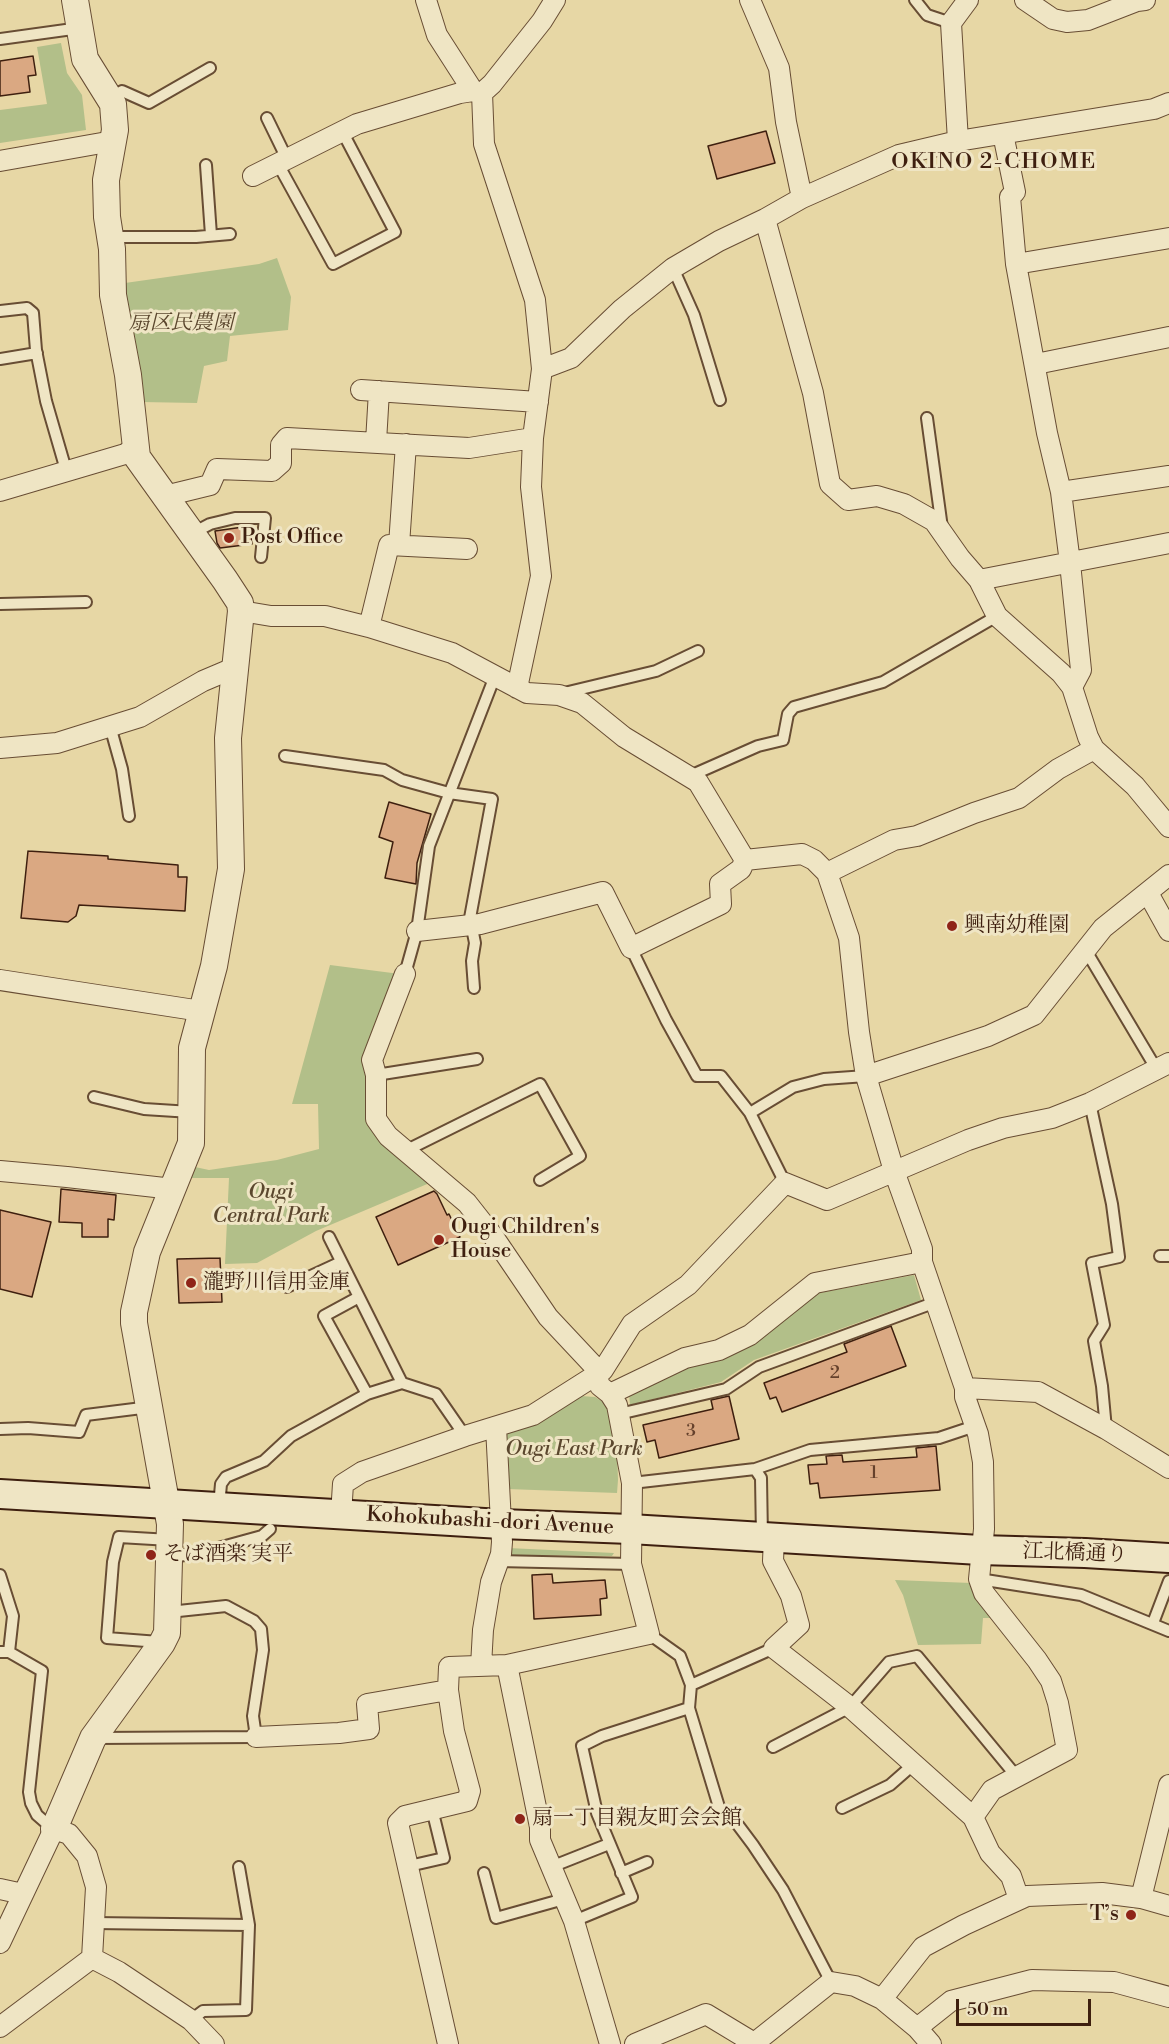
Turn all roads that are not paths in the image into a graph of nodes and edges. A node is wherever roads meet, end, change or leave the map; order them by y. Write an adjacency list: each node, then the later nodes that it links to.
1 (75, 0): 10 (street)
2 (426, 0): 13 (street)
3 (555, 0): 13 (street)
4 (750, 0): 25 (street)
5 (915, 0): 9 (lane)
6 (968, 0): 9 (street)
7 (1025, 0): 8 (street)
8 (1145, 0)
9 (951, 23): 20 (street)
10 (80, 28): 11 (lane); 14 (street)
11 (0, 39)
12 (210, 68): 14 (lane)
13 (477, 92): 17 (street); 38 (street)
14 (110, 98): 19 (street)
15 (1169, 103): 18 (street)
16 (267, 118): 22 (lane)
17 (342, 131): 22 (street); 22 (lane)
18 (1004, 134): 20 (street); 31 (street)
19 (113, 141): 21 (street); 29 (street)
20 (958, 141): 25 (street)
21 (0, 161)
22 (283, 161): 24 (street)
23 (206, 165): 28 (lane)
24 (253, 176)
25 (802, 198): 26 (street)
26 (765, 219): 32 (street); 52 (street)
27 (230, 234): 28 (lane)
28 (211, 235): 29 (lane)
29 (110, 237): 45 (street)
30 (1169, 238): 31 (street)
31 (1016, 264): 37 (street)
32 (673, 268): 38 (street); 39 (lane)
33 (0, 311): 35 (lane)
34 (1169, 336): 37 (street)
35 (37, 353): 36 (lane); 46 (lane)
36 (0, 359)
37 (1036, 364): 49 (street)
38 (542, 369): 40 (street)
39 (720, 400)
40 (538, 402): 42 (street); 43 (street)
41 (927, 418): 52 (lane)
42 (533, 438): 44 (street); 68 (street)
43 (376, 442): 44 (street); 50 (street)
44 (406, 444): 54 (street)
45 (135, 448): 46 (street); 50 (street)
46 (66, 470): 48 (street)
47 (1169, 476): 49 (street)
48 (0, 491)
49 (1061, 492): 57 (street)
50 (165, 495): 51 (street)
51 (193, 533): 56 (lane); 61 (street)
52 (943, 534): 58 (street)
53 (1169, 543): 57 (street)
54 (399, 545): 55 (street); 63 (street)
55 (467, 549)
56 (261, 557)
57 (1070, 563): 58 (street); 67 (street)
58 (979, 580): 62 (street)
59 (86, 602): 60 (lane)
60 (0, 604)
61 (242, 610): 63 (street); 65 (street)
62 (997, 616): 67 (street); 74 (lane)
63 (369, 627): 66 (street)
64 (698, 651): 69 (lane)
65 (236, 668): 70 (street); 90 (street)
66 (495, 676): 68 (street); 75 (lane)
67 (1072, 687): 72 (street)
68 (517, 688): 69 (street)
69 (559, 695): 74 (street)
70 (110, 726): 71 (street); 76 (lane)
71 (0, 748)
72 (1094, 749): 77 (street); 79 (street)
73 (285, 756): 75 (lane)
74 (690, 776): 78 (street)
75 (449, 793): 82 (lane); 83 (lane)
76 (129, 816)
77 (1169, 827)
78 (745, 860): 79 (street); 85 (street)
79 (827, 873): 94 (street)
80 (1169, 875): 81 (street)
81 (1148, 892): 84 (street); 86 (street)
82 (472, 925): 83 (street); 85 (street); 89 (lane)
83 (417, 931): 87 (lane)
84 (1169, 931)
85 (631, 948): 98 (lane)
86 (1085, 950): 92 (lane); 94 (street)
87 (405, 974): 93 (street)
88 (0, 980): 90 (street)
89 (474, 988)
90 (201, 1011): 97 (street)
91 (477, 1059): 93 (lane)
92 (1163, 1067): 96 (street)
93 (376, 1075): 99 (street)
94 (866, 1076): 98 (lane); 100 (street)
95 (94, 1097): 97 (lane)
96 (1090, 1103): 100 (street); 120 (lane)
97 (191, 1112): 104 (street)
98 (750, 1113): 103 (lane)
99 (405, 1151): 102 (lane); 111 (street)
100 (894, 1171): 103 (street); 107 (street)
101 (0, 1172): 104 (street)
102 (540, 1180)
103 (785, 1184): 111 (street)
104 (173, 1189): 116 (street)
105 (329, 1237): 106 (lane)
106 (341, 1262): 108 (lane); 109 (lane)
107 (922, 1262): 110 (street); 115 (street)
108 (287, 1287)
109 (358, 1297): 112 (lane); 114 (lane)
110 (936, 1302): 113 (street); 117 (lane)
111 (596, 1375): 115 (street); 119 (street)
112 (402, 1383): 114 (lane); 122 (lane)
113 (965, 1388): 118 (street); 120 (street)
114 (367, 1394): 128 (lane)
115 (610, 1394): 117 (street)
116 (150, 1407): 121 (lane); 127 (street)
117 (619, 1414): 125 (street)
118 (975, 1426): 124 (lane); 135 (street)
119 (496, 1427): 122 (street); 130 (street)
120 (1106, 1429): 123 (street)
121 (0, 1430)
122 (465, 1436): 129 (street)
123 (1169, 1468)
124 (755, 1469): 125 (lane); 133 (lane)
125 (632, 1483): 132 (street)
126 (0, 1494): 127 (main road, Kohokubashi-dori Avenue)
127 (168, 1504): 128 (main road, Kohokubashi-dori Avenue); 134 (street)
128 (219, 1506): 129 (main road, Kohokubashi-dori Avenue)
129 (340, 1515): 130 (main road, Kohokubashi-dori Avenue)
130 (501, 1524): 132 (main road, Kohokubashi-dori Avenue); 137 (street)
131 (270, 1529): 134 (lane)
132 (630, 1530): 133 (main road, Kohokubashi-dori Avenue); 138 (street)
133 (768, 1538): 135 (main road, Kohokubashi-dori Avenue); 147 (street)
134 (170, 1548): 142 (street); 146 (lane)
135 (980, 1550): 136 (main road, 江北橋通り); 140 (street)
136 (1169, 1558)
137 (498, 1561): 138 (lane); 150 (street)
138 (631, 1564): 145 (street)
139 (0, 1575): 148 (lane)
140 (979, 1579): 143 (lane); 159 (street)
141 (1169, 1581): 143 (lane)
142 (168, 1612): 146 (street); 155 (lane)
143 (1153, 1623): 144 (lane)
144 (1169, 1631)
145 (649, 1634): 149 (street); 151 (lane)
146 (162, 1643): 156 (street)
147 (774, 1647): 151 (lane); 153 (street)
148 (4, 1652): 164 (lane)
149 (507, 1665): 150 (street); 169 (street)
150 (481, 1666): 152 (street)
151 (691, 1685): 154 (lane)
152 (448, 1690): 155 (street); 162 (street)
153 (850, 1707): 157 (lane); 158 (street); 159 (lane)
154 (689, 1708): 165 (lane); 183 (lane)
155 (256, 1737): 156 (lane)
156 (93, 1738): 164 (street)
157 (773, 1747)
158 (915, 1763): 161 (lane); 163 (street)
159 (1017, 1777): 163 (street)
160 (1169, 1785): 174 (street)
161 (842, 1808)
162 (432, 1809): 167 (street); 167 (lane)
163 (973, 1816): 176 (street)
164 (54, 1829): 173 (street); 179 (street)
165 (609, 1844): 169 (lane); 170 (lane)
166 (647, 1862): 170 (lane)
167 (409, 1866): 191 (street)
168 (238, 1867): 180 (lane)
169 (551, 1867): 175 (street)
170 (621, 1873): 178 (lane)
171 (484, 1874): 175 (lane)
172 (0, 1889): 173 (street)
173 (23, 1894): 181 (street)
174 (1141, 1898): 176 (street); 177 (street)
175 (564, 1899): 178 (street)
176 (1019, 1899): 185 (street)
177 (1169, 1906)
178 (573, 1921): 192 (street)
179 (94, 1923): 180 (lane); 182 (street)
180 (249, 1925): 186 (lane)
181 (0, 1943)
182 (92, 1958): 186 (street); 187 (street)
183 (831, 1982): 185 (street); 189 (street)
184 (1169, 1997): 188 (street)
185 (882, 1999): 188 (street)
186 (191, 2020): 190 (street)
187 (0, 2027)
188 (917, 2028): 194 (street)
189 (754, 2043): 193 (street)
190 (214, 2044)
191 (448, 2044)
192 (610, 2044)
193 (635, 2044)
194 (930, 2044)

